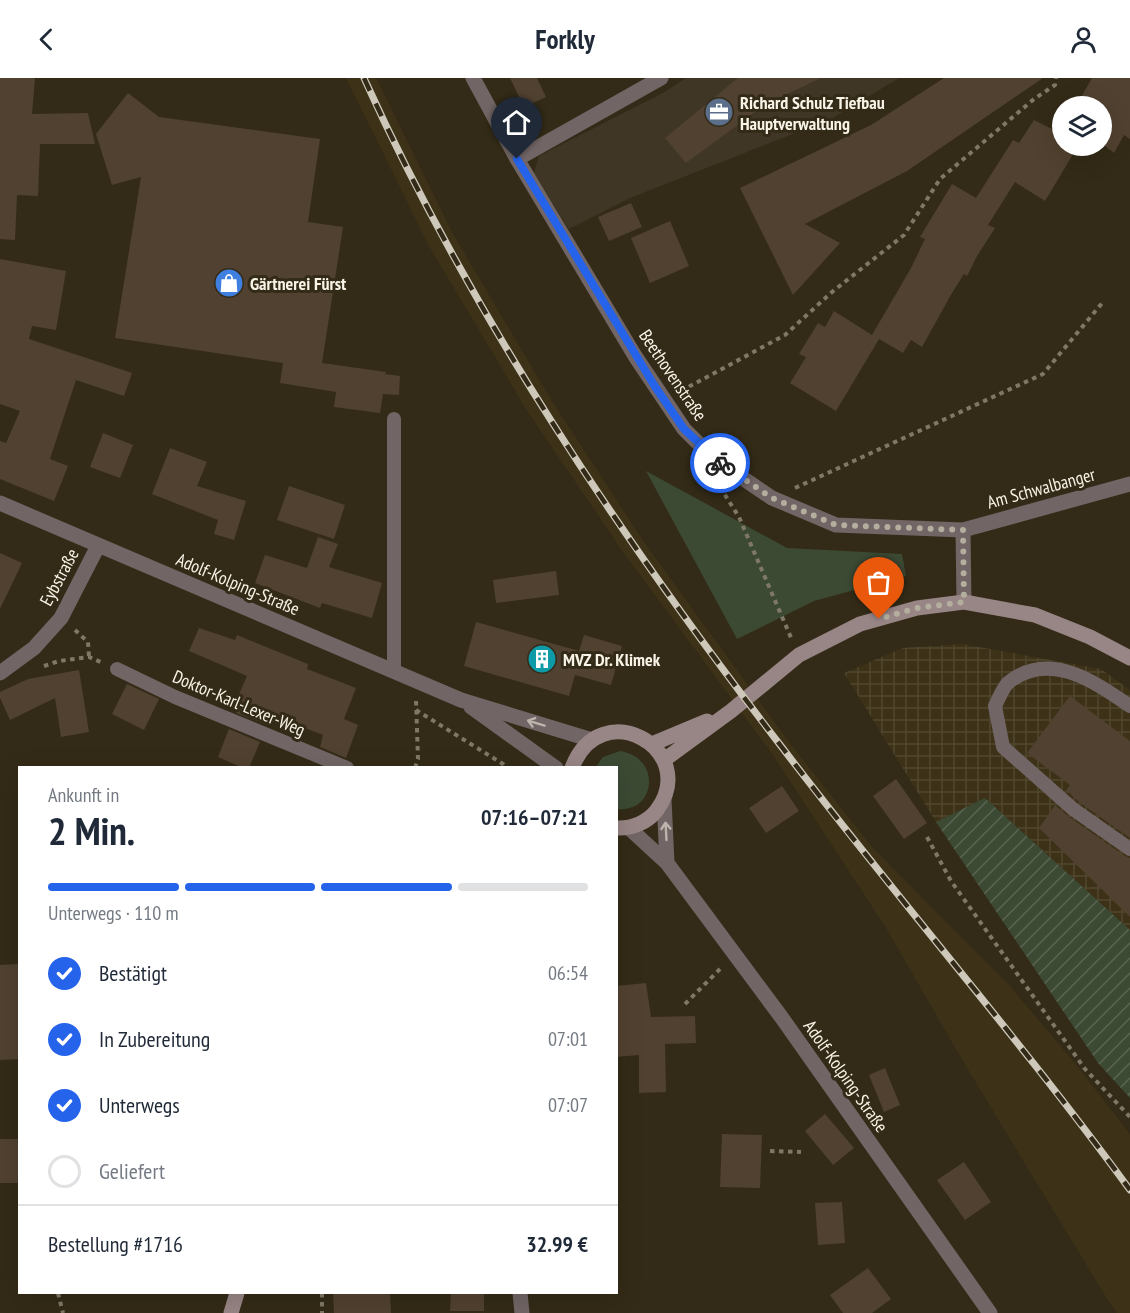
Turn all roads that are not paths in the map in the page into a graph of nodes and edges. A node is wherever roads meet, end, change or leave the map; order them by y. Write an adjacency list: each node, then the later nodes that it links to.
1 (473, 78): 3 (street, Beethovenstraße)
2 (662, 78): 3 (street)
3 (517, 159): 7 (street, Beethovenstraße)
4 (394, 419): 12 (lane)
5 (1130, 484): 7 (street, Am Schwalbanger)
6 (0, 503): 8 (street, Adolf-Kolping-Straße)
7 (963, 530): 9 (street)
8 (98, 546): 12 (street, Adolf-Kolping-Straße); 13 (street, Eybstraße)
9 (964, 602): 10 (main road); 16 (main road)
10 (1130, 658)
11 (117, 669): 20 (lane, Doktor-Karl-Lexer-Weg)
12 (394, 671): 14 (street, Adolf-Kolping-Straße)
13 (0, 673)
14 (461, 700): 17 (street, Adolf-Kolping-Straße, one-way to 14); 21 (street, Adolf-Kolping-Straße)
15 (1130, 706): 25 (lane)
16 (731, 711): 18 (main road); 19 (main road)
17 (592, 740): 18 (main road); 22 (main road)
18 (652, 744): 19 (main road)
19 (664, 760): 23 (main road)
20 (342, 766)
21 (553, 766)
22 (573, 766)
23 (664, 799): 24 (main road); 26 (street, one-way to 23)
24 (623, 828): 26 (street, Adolf-Kolping-Straße)
25 (1130, 849)
26 (668, 863): 31 (street, Adolf-Kolping-Straße)
27 (237, 1294): 29 (main road)
28 (520, 1294): 30 (street)
29 (231, 1313)
30 (522, 1313)
31 (990, 1313)

